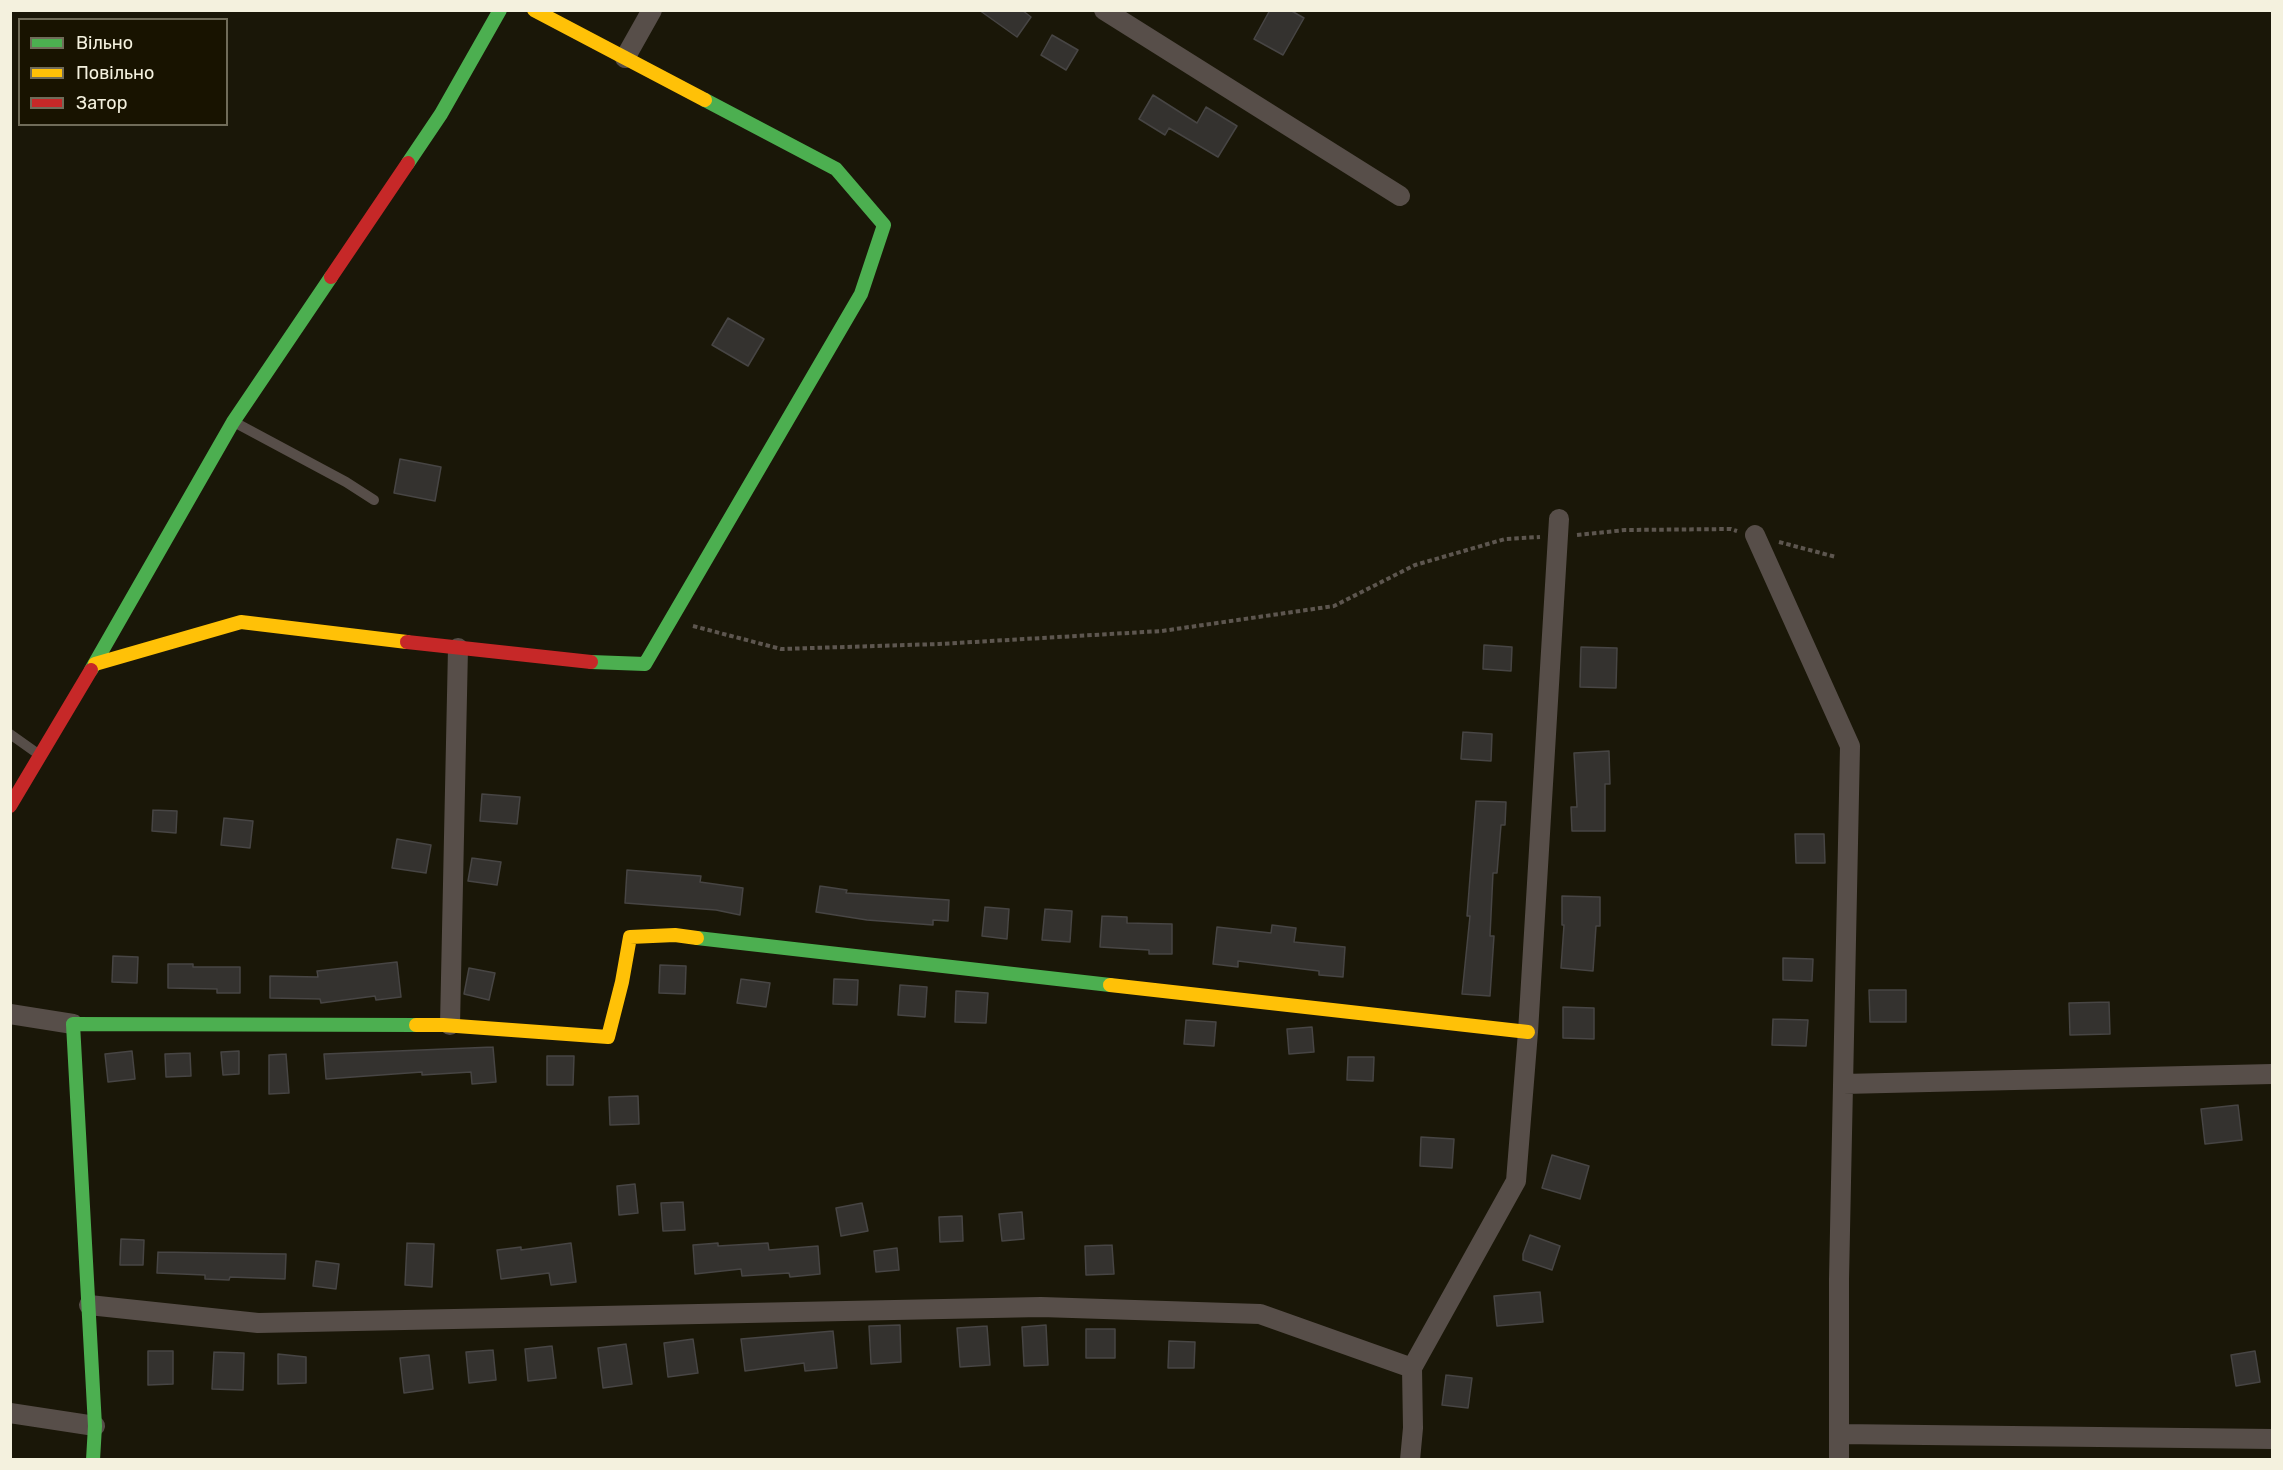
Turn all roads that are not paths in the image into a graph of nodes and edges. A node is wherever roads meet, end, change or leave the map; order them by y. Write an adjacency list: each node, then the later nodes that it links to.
1 (500, 10): 7 (street)
2 (534, 10): 5 (street)
3 (652, 10): 5 (street)
4 (1104, 10): 6 (street)
5 (625, 58): 11 (street)
6 (1400, 196)
7 (233, 422): 8 (lane); 12 (street)
8 (374, 500)
9 (1559, 528): 19 (street)
10 (1755, 536): 21 (street)
11 (458, 648): 12 (street); 18 (street)
12 (95, 664): 14 (street)
13 (10, 734): 14 (lane)
14 (41, 756): 15 (street)
15 (10, 806)
16 (10, 1014): 17 (street)
17 (73, 1024): 18 (street); 22 (street)
18 (450, 1025): 19 (street)
19 (1528, 1032): 23 (street)
20 (2272, 1074): 21 (street)
21 (1843, 1084): 26 (street)
22 (89, 1305): 23 (street); 25 (street)
23 (1412, 1368): 29 (street)
24 (10, 1413): 25 (street)
25 (95, 1426): 28 (street)
26 (1839, 1434): 27 (street); 30 (street)
27 (2272, 1439)
28 (93, 1460)
29 (1410, 1460)
30 (1839, 1460)

